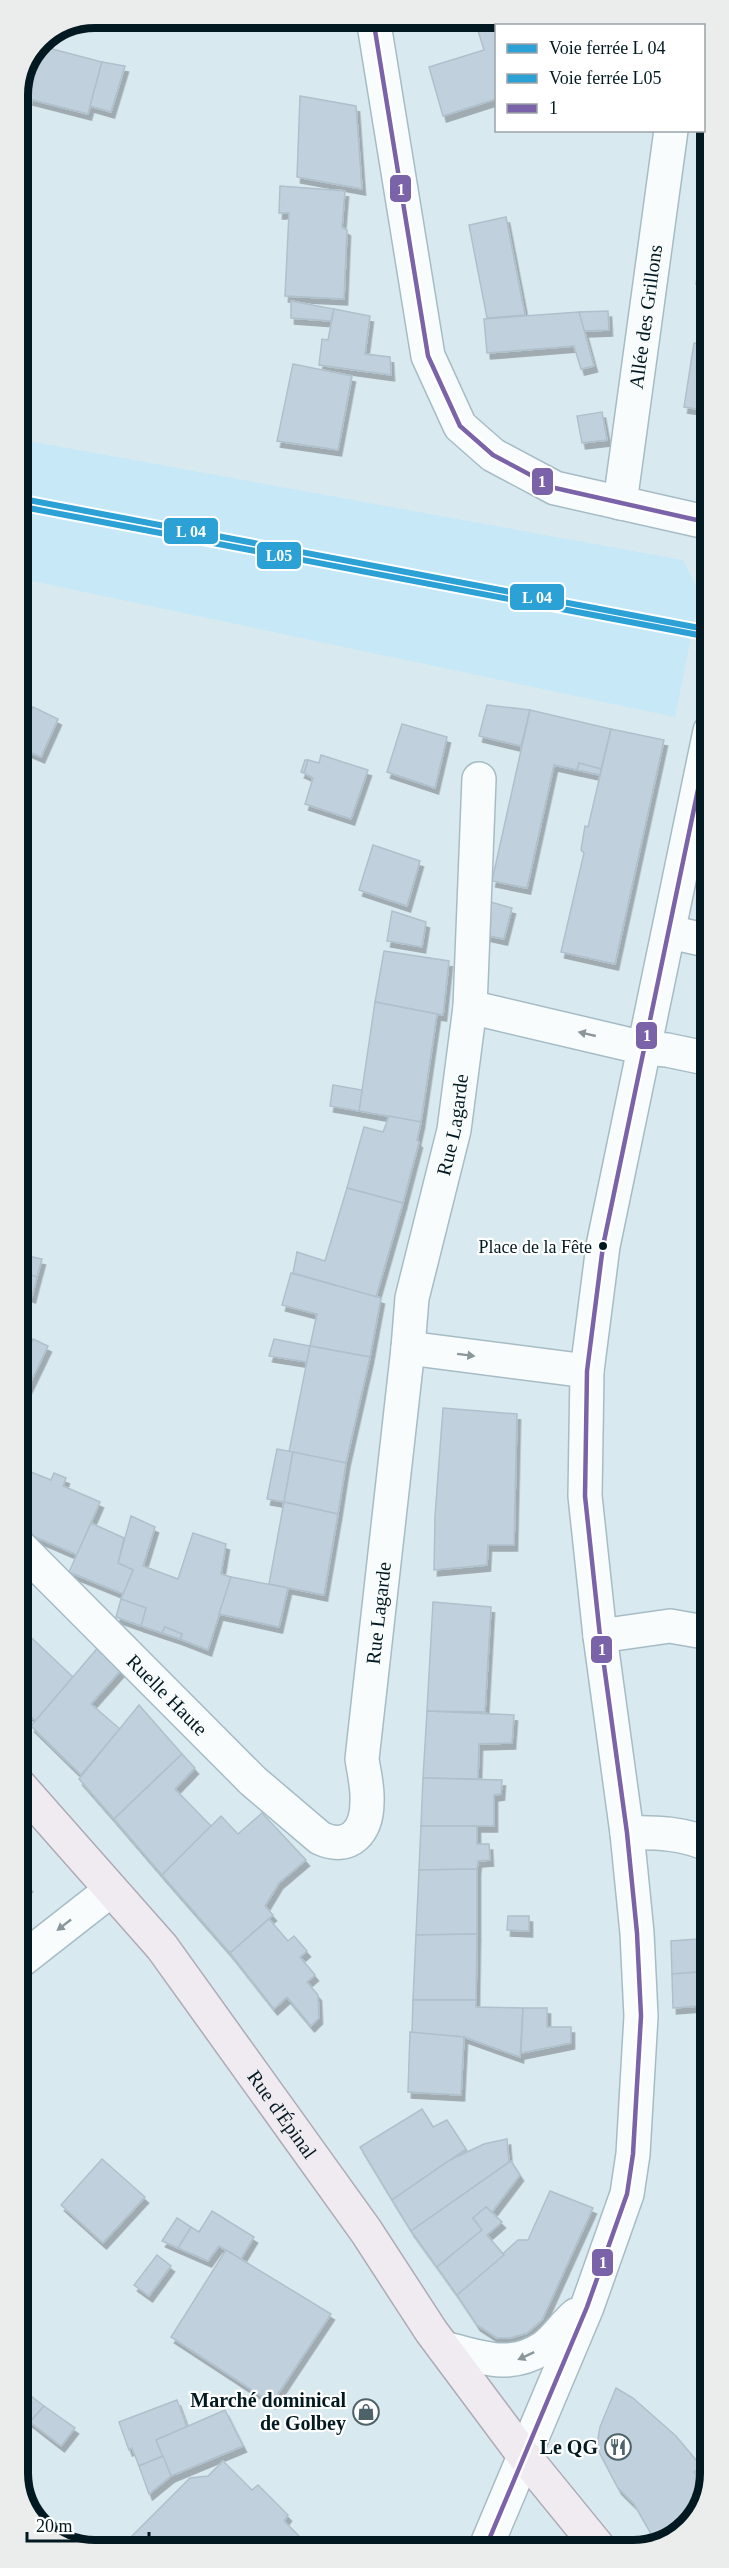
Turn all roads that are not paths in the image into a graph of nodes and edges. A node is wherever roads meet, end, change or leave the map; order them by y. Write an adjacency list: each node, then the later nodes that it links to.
1 (375, 29): 3 (street)
2 (671, 132): 3 (street, Allée des Grillons)
3 (620, 503): 4 (street)
4 (700, 521)
5 (479, 779): 9 (street, Rue Lagarde)
6 (700, 780): 7 (street)
7 (669, 932): 8 (street); 10 (street)
8 (700, 939)
9 (470, 1007): 10 (street, one-way to 9); 12 (street, Rue Lagarde)
10 (644, 1048): 11 (street); 13 (street)
11 (700, 1057)
12 (408, 1348): 13 (street, one-way to 13); 19 (street, Rue Lagarde)
13 (586, 1371): 16 (street)
14 (28, 1555): 19 (street, Ruelle Haute)
15 (700, 1631): 16 (street)
16 (600, 1636): 18 (street)
17 (28, 1795): 21 (main road, Rue d'Épinal)
18 (627, 1833): 20 (street); 23 (street)
19 (320, 1838)
20 (700, 1840)
21 (111, 1890): 22 (street, one-way to 22); 24 (main road, Rue d'Épinal)
22 (28, 1955)
23 (587, 2307): 24 (street, one-way to 24); 25 (street)
24 (444, 2348): 25 (main road, Rue d'Épinal)
25 (525, 2457): 26 (street); 27 (main road, Rue d'Épinal)
26 (489, 2540)
27 (593, 2540)

